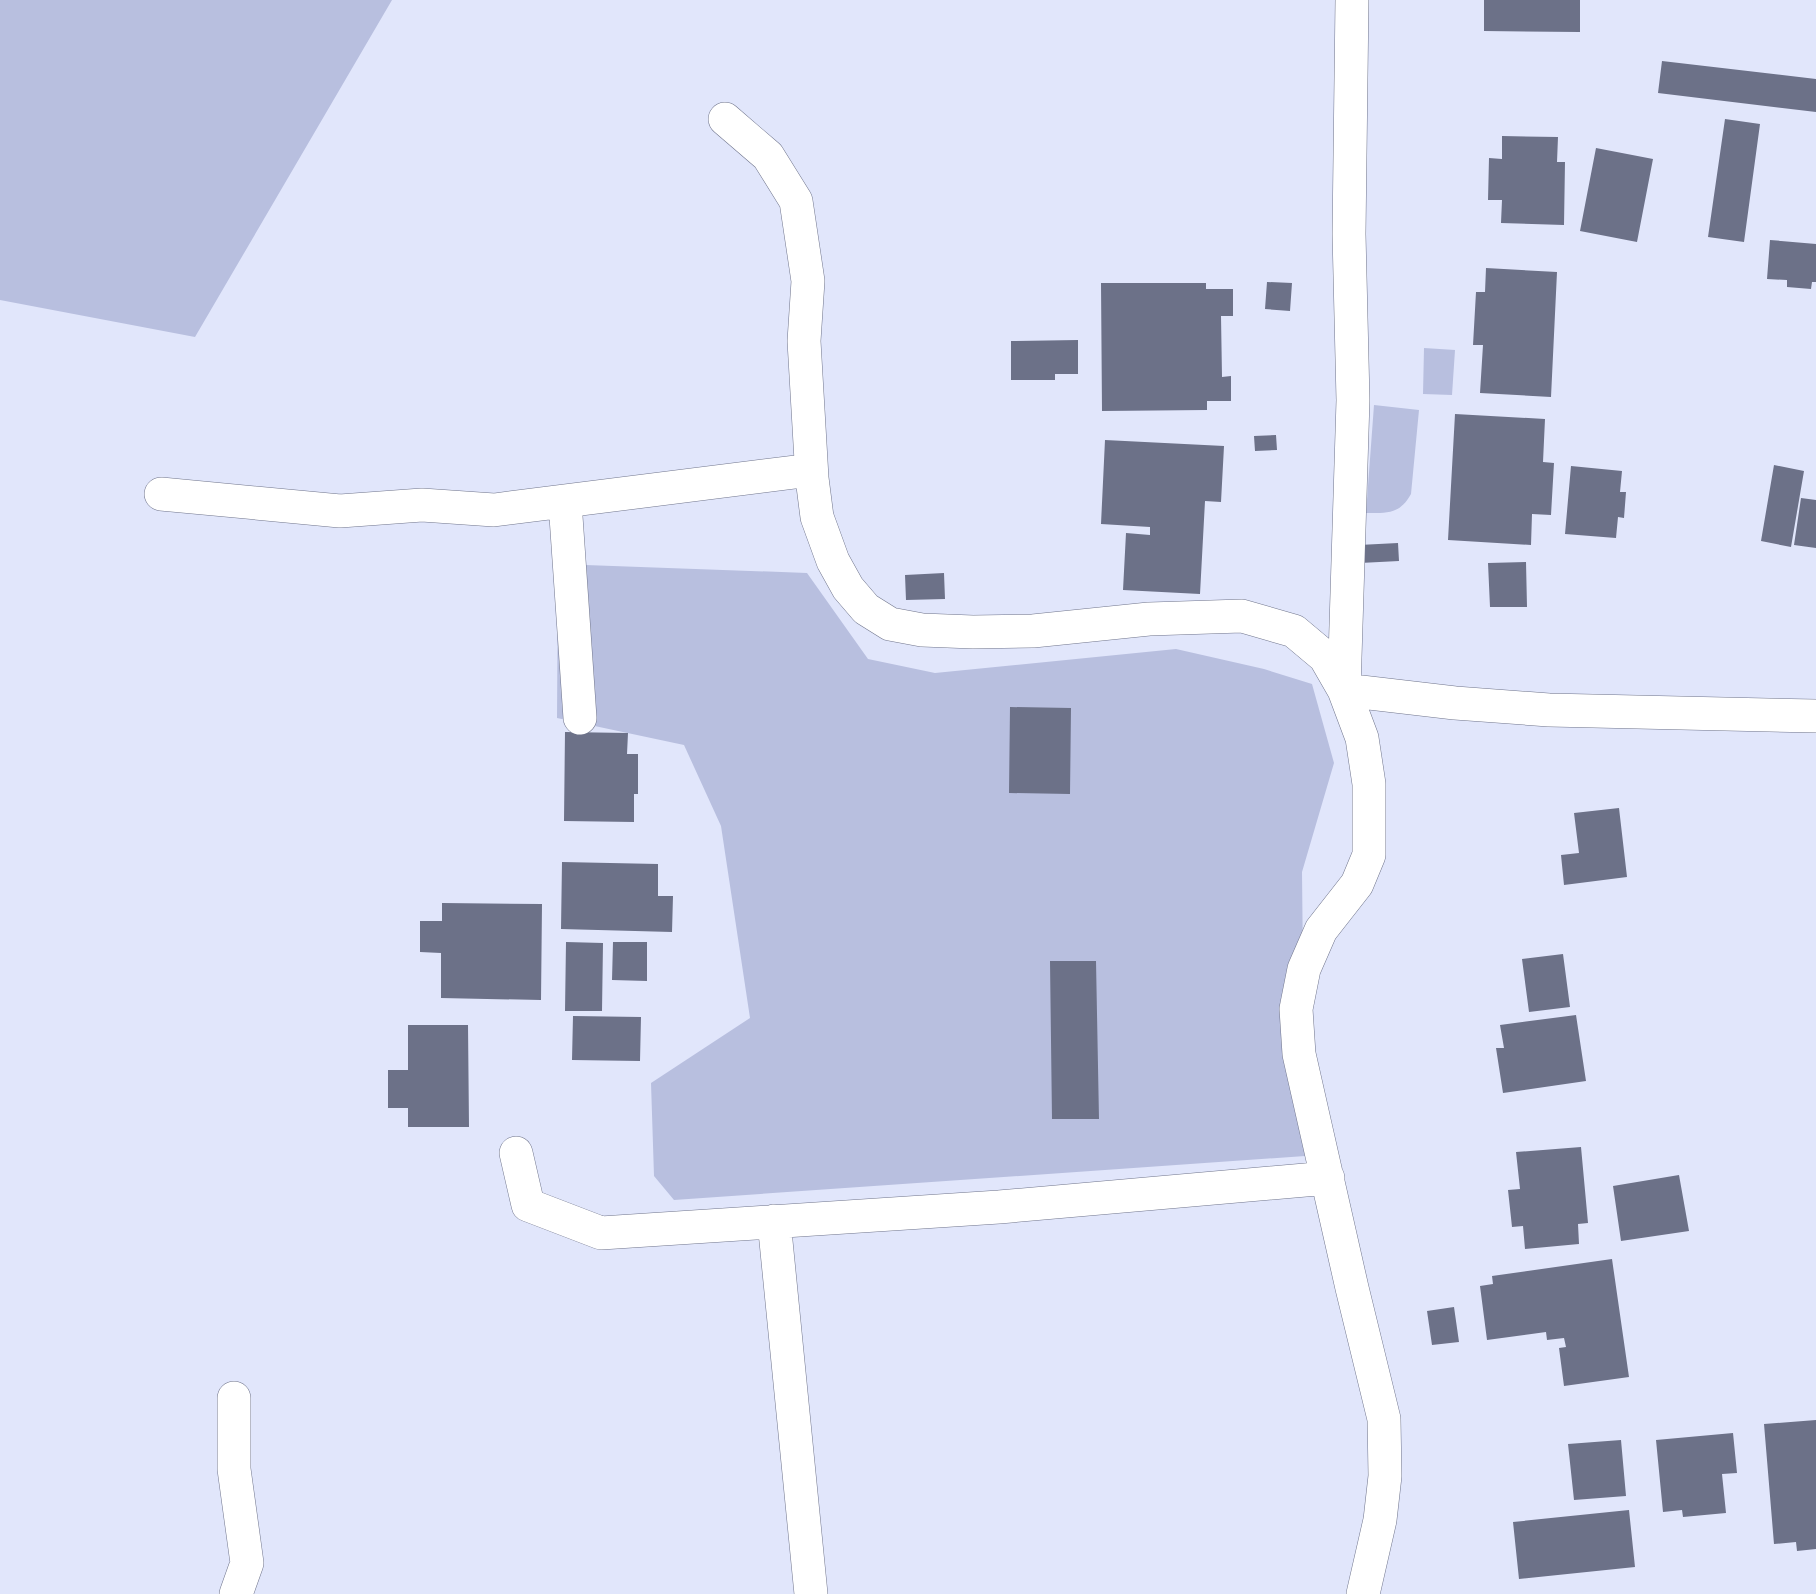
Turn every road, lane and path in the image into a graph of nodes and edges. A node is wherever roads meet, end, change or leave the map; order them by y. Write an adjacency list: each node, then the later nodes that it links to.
1 (1352, 0): 6 (street)
2 (725, 119): 3 (street)
3 (811, 470): 5 (street); 6 (street)
4 (161, 494): 5 (street)
5 (565, 502): 8 (street)
6 (1344, 690): 7 (street); 10 (street)
7 (1816, 716)
8 (580, 718)
9 (516, 1153): 11 (street)
10 (1328, 1178): 11 (street); 15 (street)
11 (774, 1221): 14 (street)
12 (234, 1398): 13 (street)
13 (236, 1594)
14 (811, 1594)
15 (1364, 1594)

